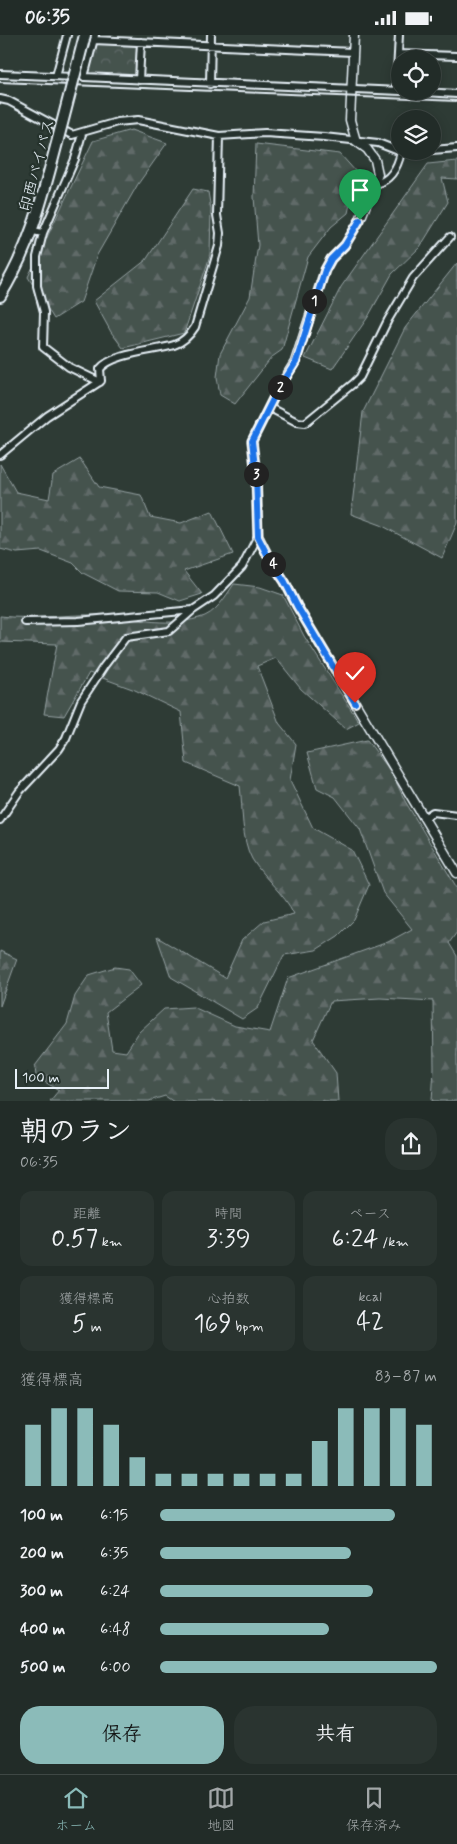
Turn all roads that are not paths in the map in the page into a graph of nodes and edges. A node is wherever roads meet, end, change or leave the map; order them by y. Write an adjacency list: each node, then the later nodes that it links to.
1 (67, 35): 13 (street)
2 (211, 35): 7 (street)
3 (354, 35): 9 (street)
4 (399, 35): 8 (street)
5 (91, 37): 6 (street); 14 (street); 30 (highway, 印西バイパス, bridge)
6 (141, 42): 7 (street); 15 (street)
7 (211, 45): 9 (street); 16 (street)
8 (398, 50)
9 (353, 51): 17 (street)
10 (441, 55): 11 (street)
11 (457, 56)
12 (0, 75): 13 (street)
13 (56, 76): 14 (street)
14 (84, 77): 15 (street)
15 (139, 80): 16 (street)
16 (210, 84): 17 (street)
17 (351, 90): 18 (street); 24 (street)
18 (391, 91)
19 (441, 93): 20 (street)
20 (457, 94)
21 (0, 99): 22 (street)
22 (82, 134): 23 (street); 30 (street)
23 (219, 136): 24 (street); 33 (street)
24 (356, 141): 25 (street); 29 (street)
25 (391, 148)
26 (457, 149): 27 (street)
27 (441, 150)
28 (399, 160): 29 (street)
29 (376, 183): 34 (street)
30 (38, 232): 32 (highway, 印西バイパス); 33 (street)
31 (450, 237): 34 (street)
32 (0, 296)
33 (100, 382): 35 (street)
34 (270, 408): 36 (street)
35 (0, 455)
36 (258, 537): 37 (street); 40 (street)
37 (193, 610): 38 (street); 41 (street)
38 (25, 622)
39 (457, 815): 40 (street)
40 (424, 818): 42 (street)
41 (0, 820)
42 (457, 873)

